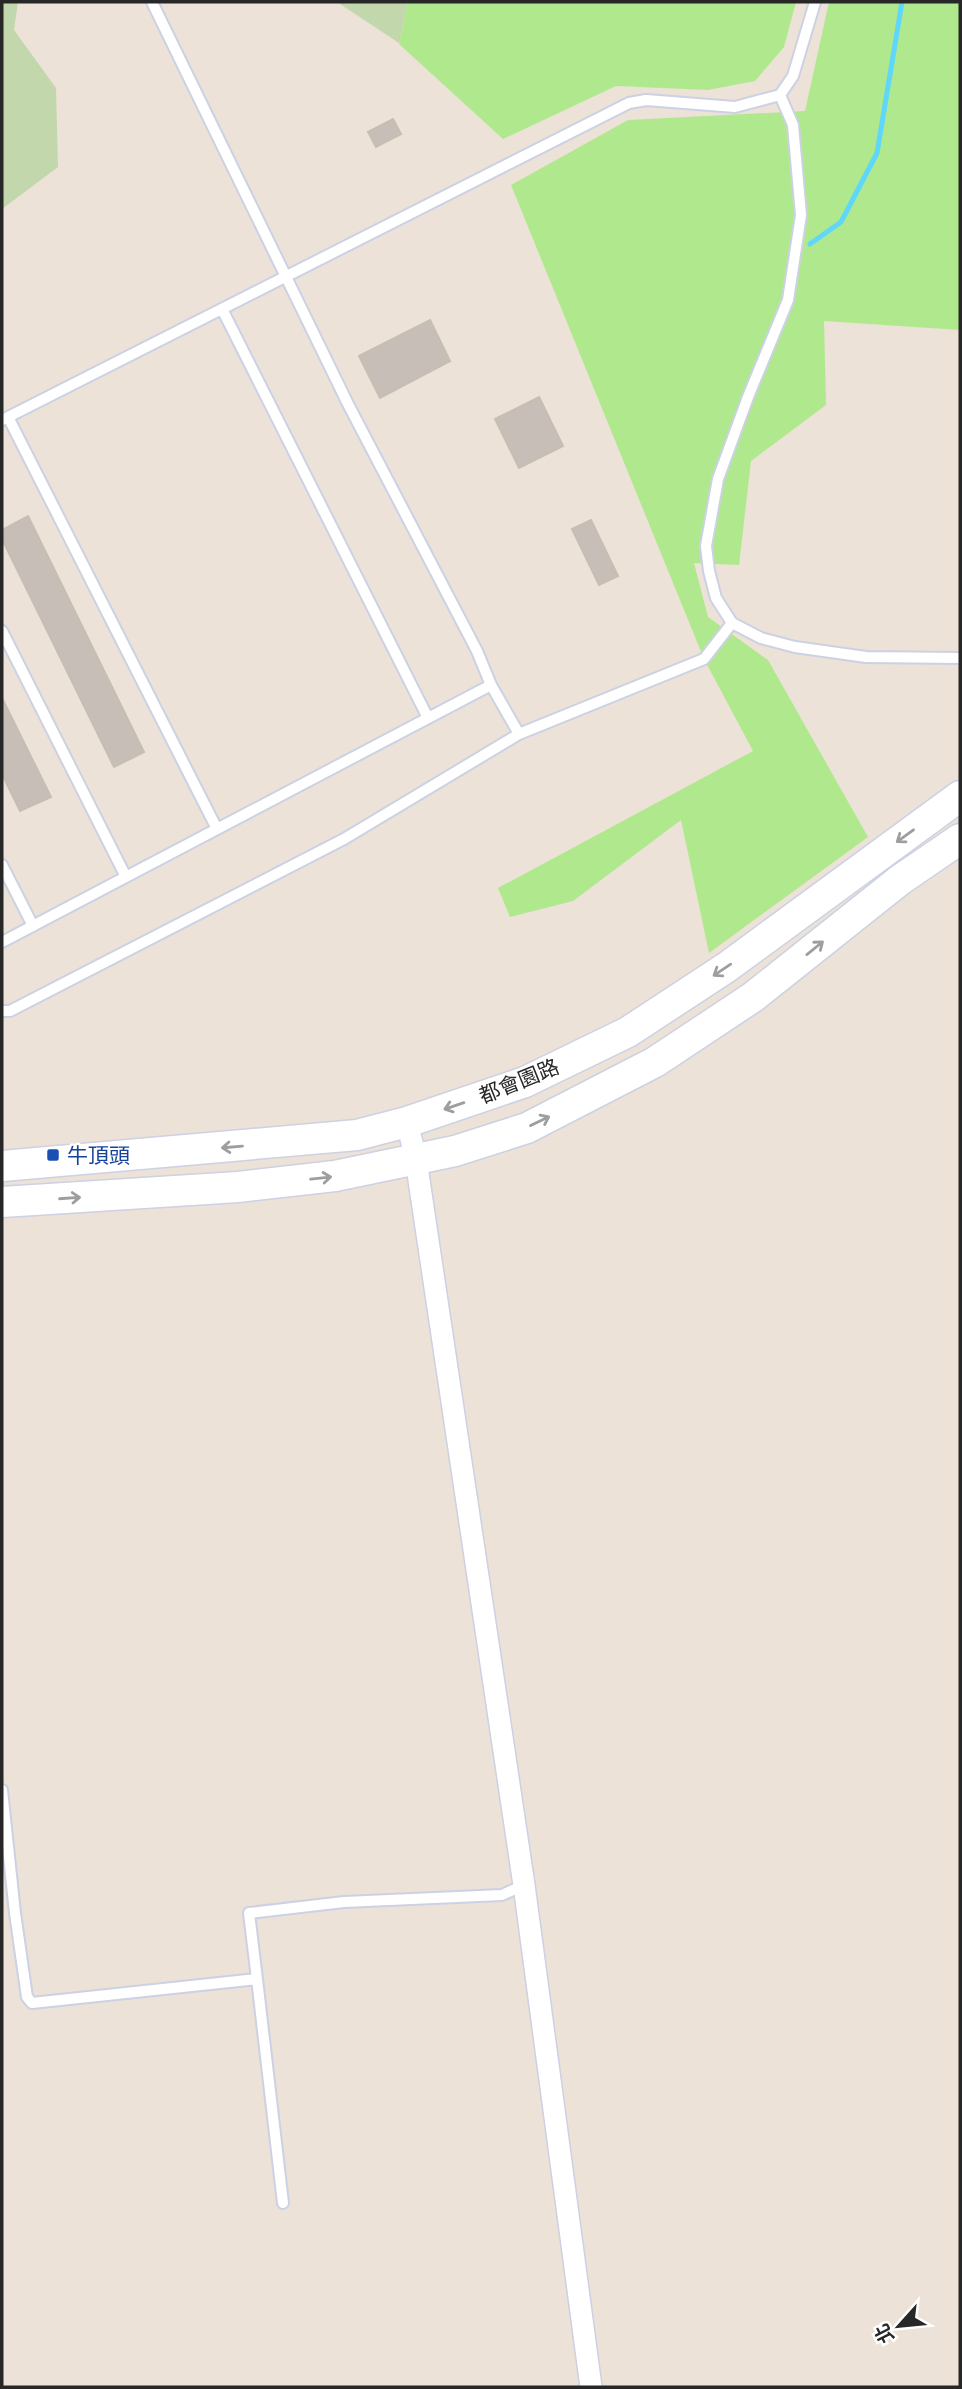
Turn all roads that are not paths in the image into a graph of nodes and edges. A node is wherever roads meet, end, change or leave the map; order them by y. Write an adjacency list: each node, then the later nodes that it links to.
1 (152, 2): 4 (lane)
2 (815, 2): 3 (lane)
3 (779, 95): 4 (lane); 7 (lane)
4 (285, 277): 5 (lane); 10 (lane)
5 (222, 309): 6 (lane); 11 (lane)
6 (5, 419): 14 (lane)
7 (732, 623): 9 (lane); 12 (lane)
8 (2, 631): 17 (lane)
9 (960, 658)
10 (491, 685): 11 (lane); 12 (lane)
11 (428, 718): 14 (lane)
12 (519, 734): 20 (lane)
13 (960, 796): 21 (street, 都會園路, one-way to 21)
14 (217, 829): 17 (lane)
15 (960, 839): 22 (street, 都會園路, one-way to 15)
16 (2, 865): 18 (lane)
17 (126, 877): 18 (lane)
18 (33, 926): 19 (lane)
19 (2, 942)
20 (2, 1011)
21 (407, 1122): 22 (street); 23 (street, 都會園路, one-way to 23)
22 (416, 1160): 24 (street, 都會園路, one-way to 22); 26 (street)
23 (2, 1166)
24 (2, 1202)
25 (2, 1790): 27 (lane)
26 (524, 1885): 27 (lane); 29 (street)
27 (257, 1979): 28 (lane)
28 (283, 2203)
29 (591, 2387)

